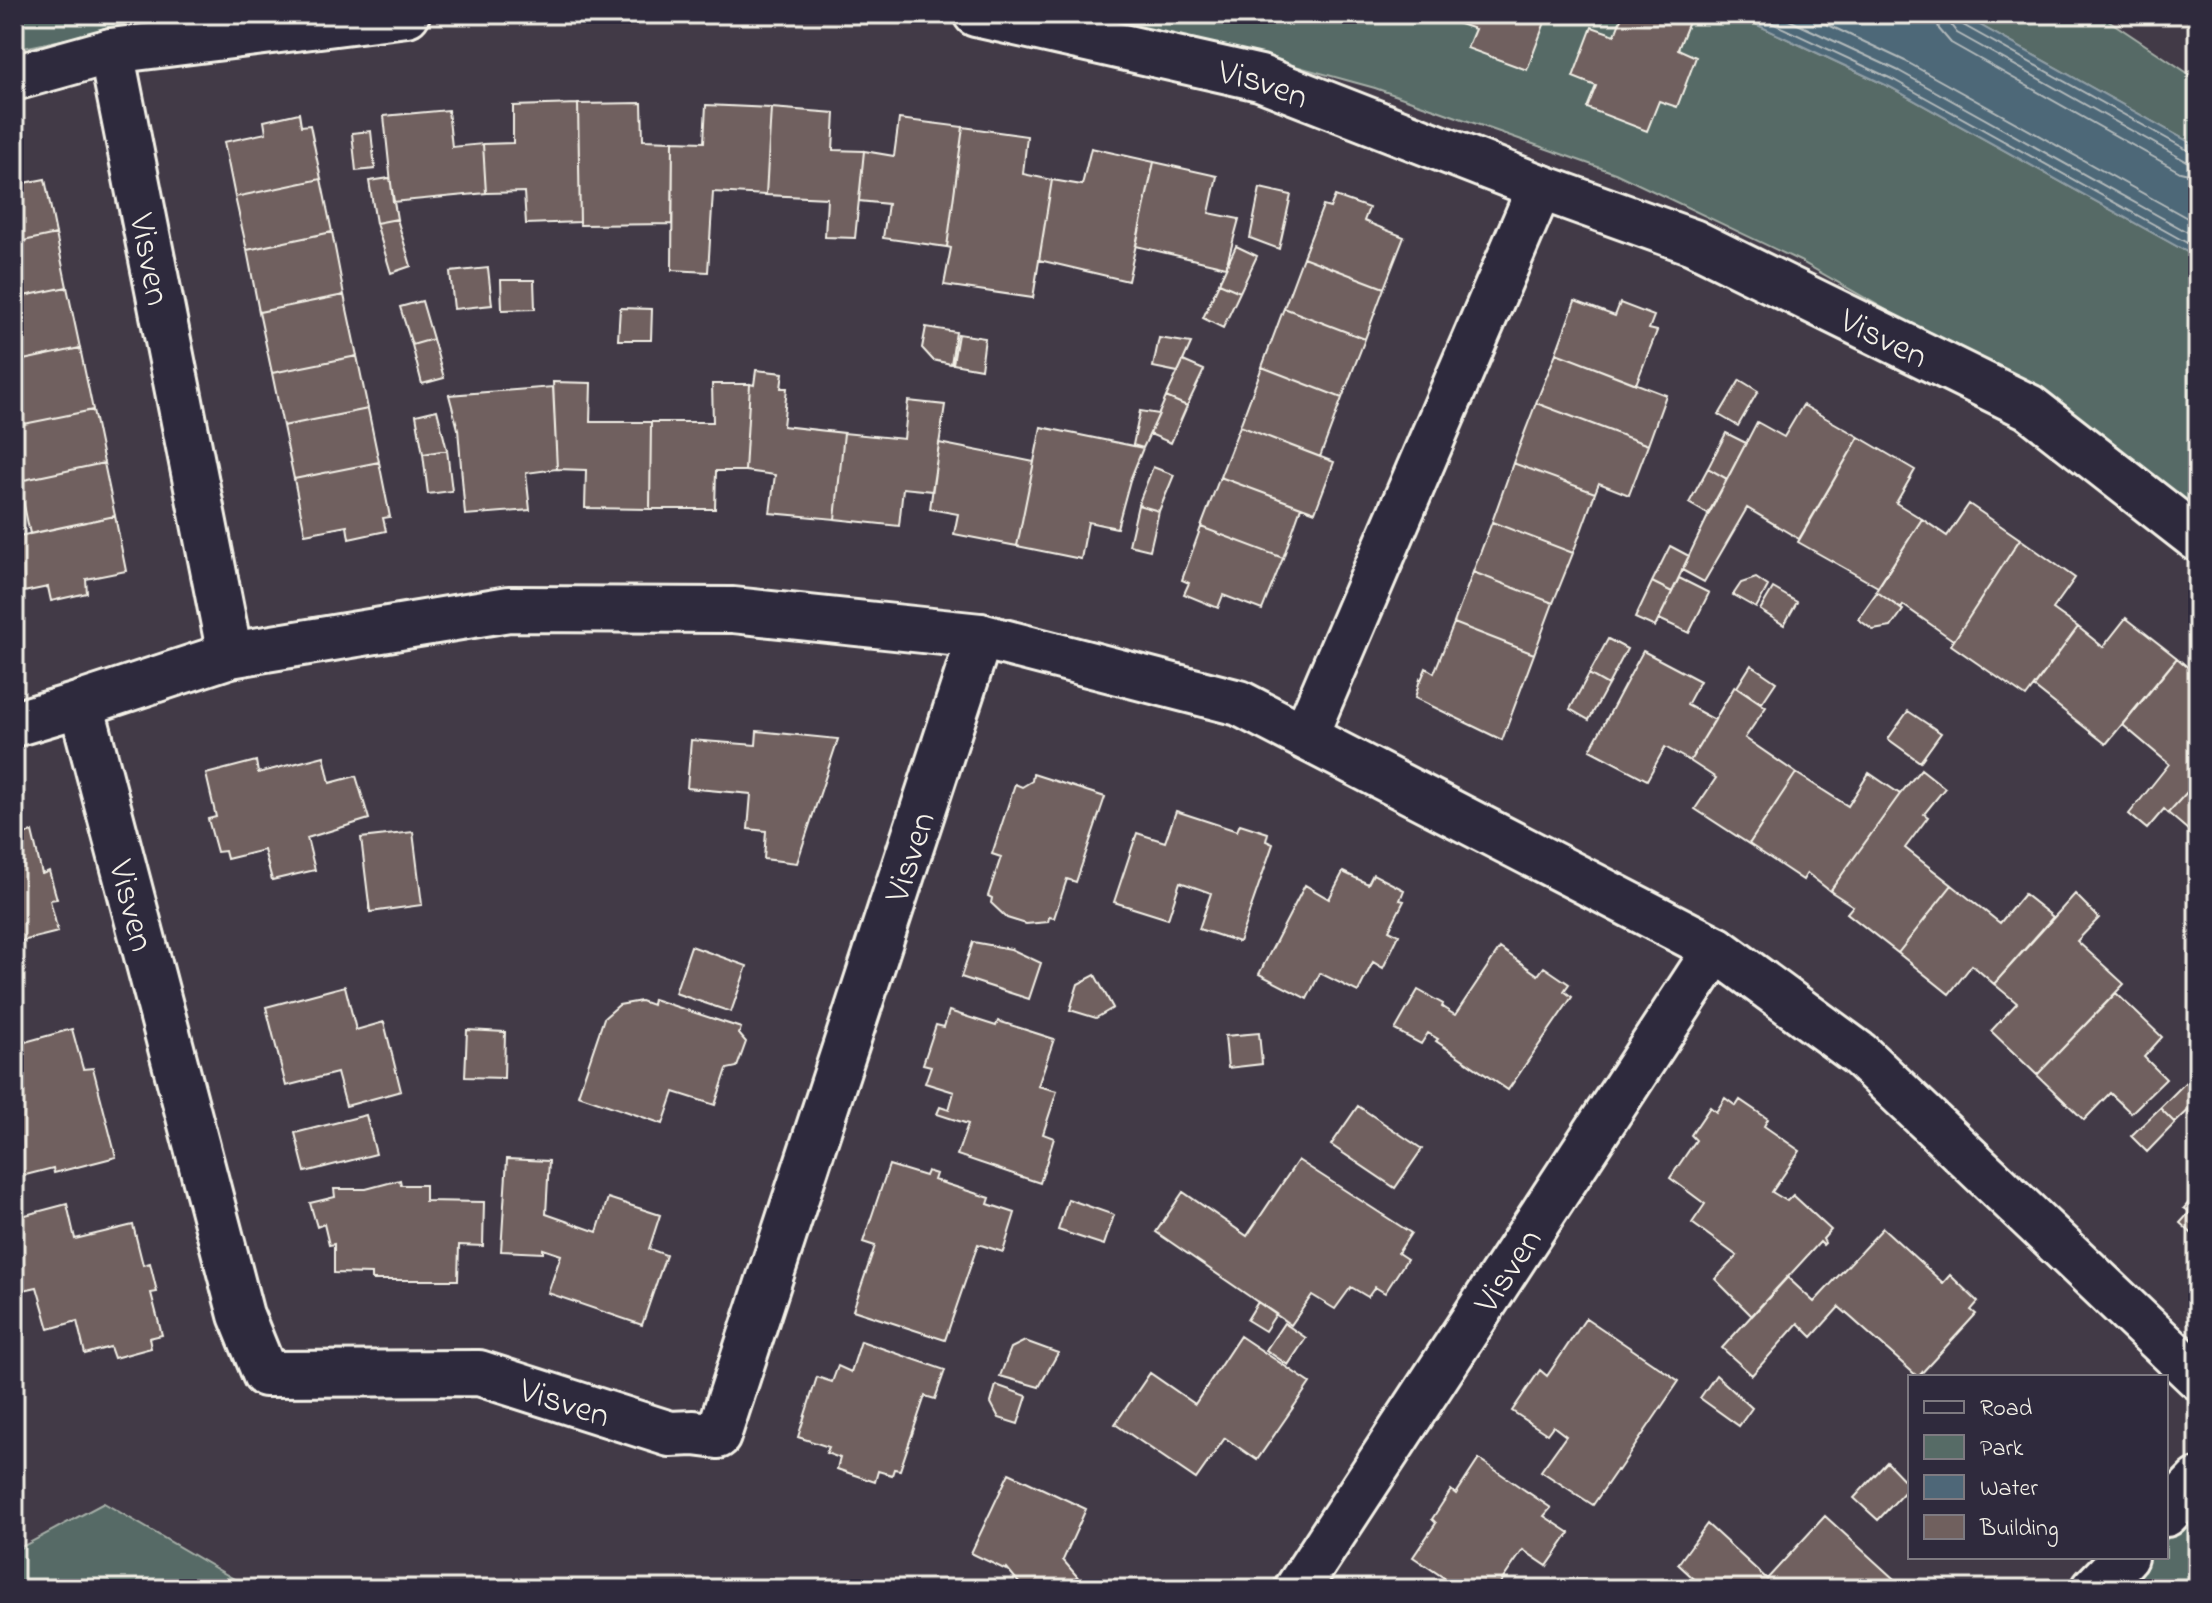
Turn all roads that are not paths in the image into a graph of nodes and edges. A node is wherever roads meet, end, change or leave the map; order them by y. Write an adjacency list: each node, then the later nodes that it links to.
1 (407, 14): 3 (street)
2 (976, 14): 5 (street, Visven)
3 (111, 51): 4 (street); 8 (street, Visven)
4 (14, 78)
5 (1540, 187): 6 (street, Visven); 11 (street)
6 (2198, 539)
7 (980, 636): 8 (street); 9 (street, Visven); 11 (street)
8 (230, 655): 9 (street)
9 (81, 704): 10 (street)
10 (14, 724)
11 (1305, 736): 12 (street)
12 (1716, 949): 13 (street); 17 (street, Visven)
13 (2198, 1377)
14 (2198, 1481): 15 (street)
15 (2168, 1512)
16 (2123, 1559): 18 (street)
17 (1297, 1589)
18 (2094, 1589)

